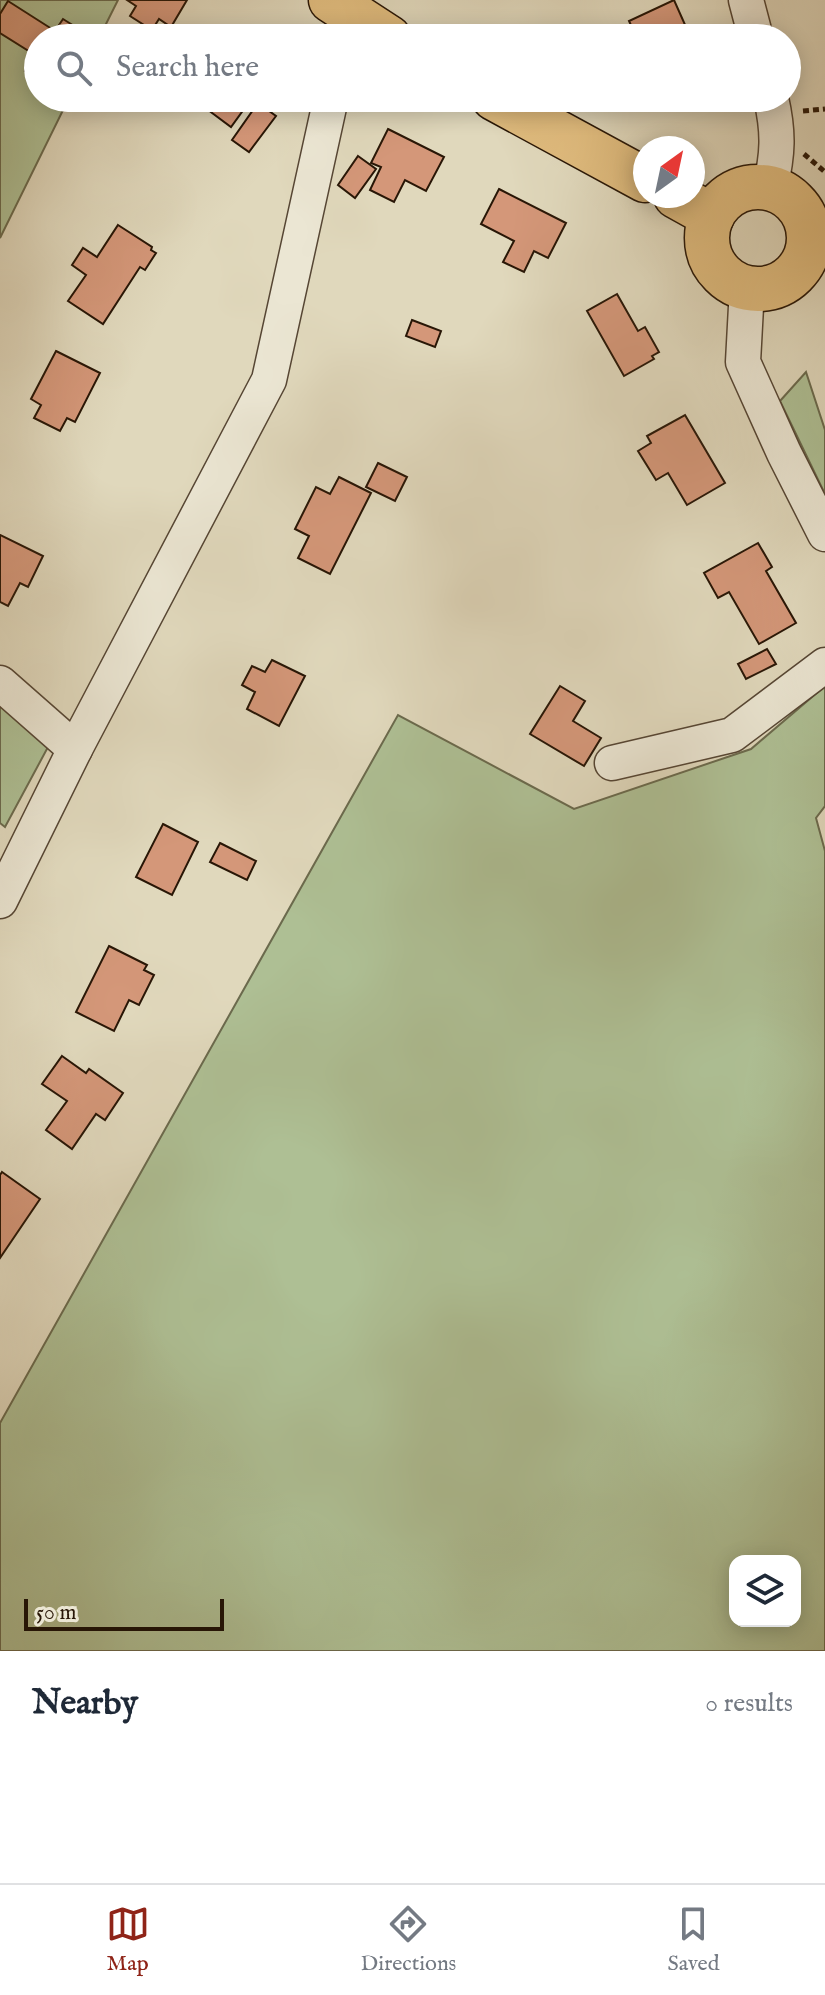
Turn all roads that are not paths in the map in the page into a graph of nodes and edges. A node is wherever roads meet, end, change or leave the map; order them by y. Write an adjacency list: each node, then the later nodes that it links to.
1 (746, 0): 2 (street)
2 (752, 24)
3 (328, 112): 15 (street)
4 (520, 112): 6 (main road)
5 (781, 112): 7 (street)
6 (633, 173)
7 (770, 188): 8 (main road); 10 (main road)
8 (705, 204)
9 (695, 208): 11 (main road)
10 (813, 277): 11 (main road)
11 (747, 288): 12 (street)
12 (825, 534)
13 (825, 665): 16 (street)
14 (0, 683): 15 (street)
15 (75, 749): 17 (street)
16 (612, 763)
17 (0, 901)

